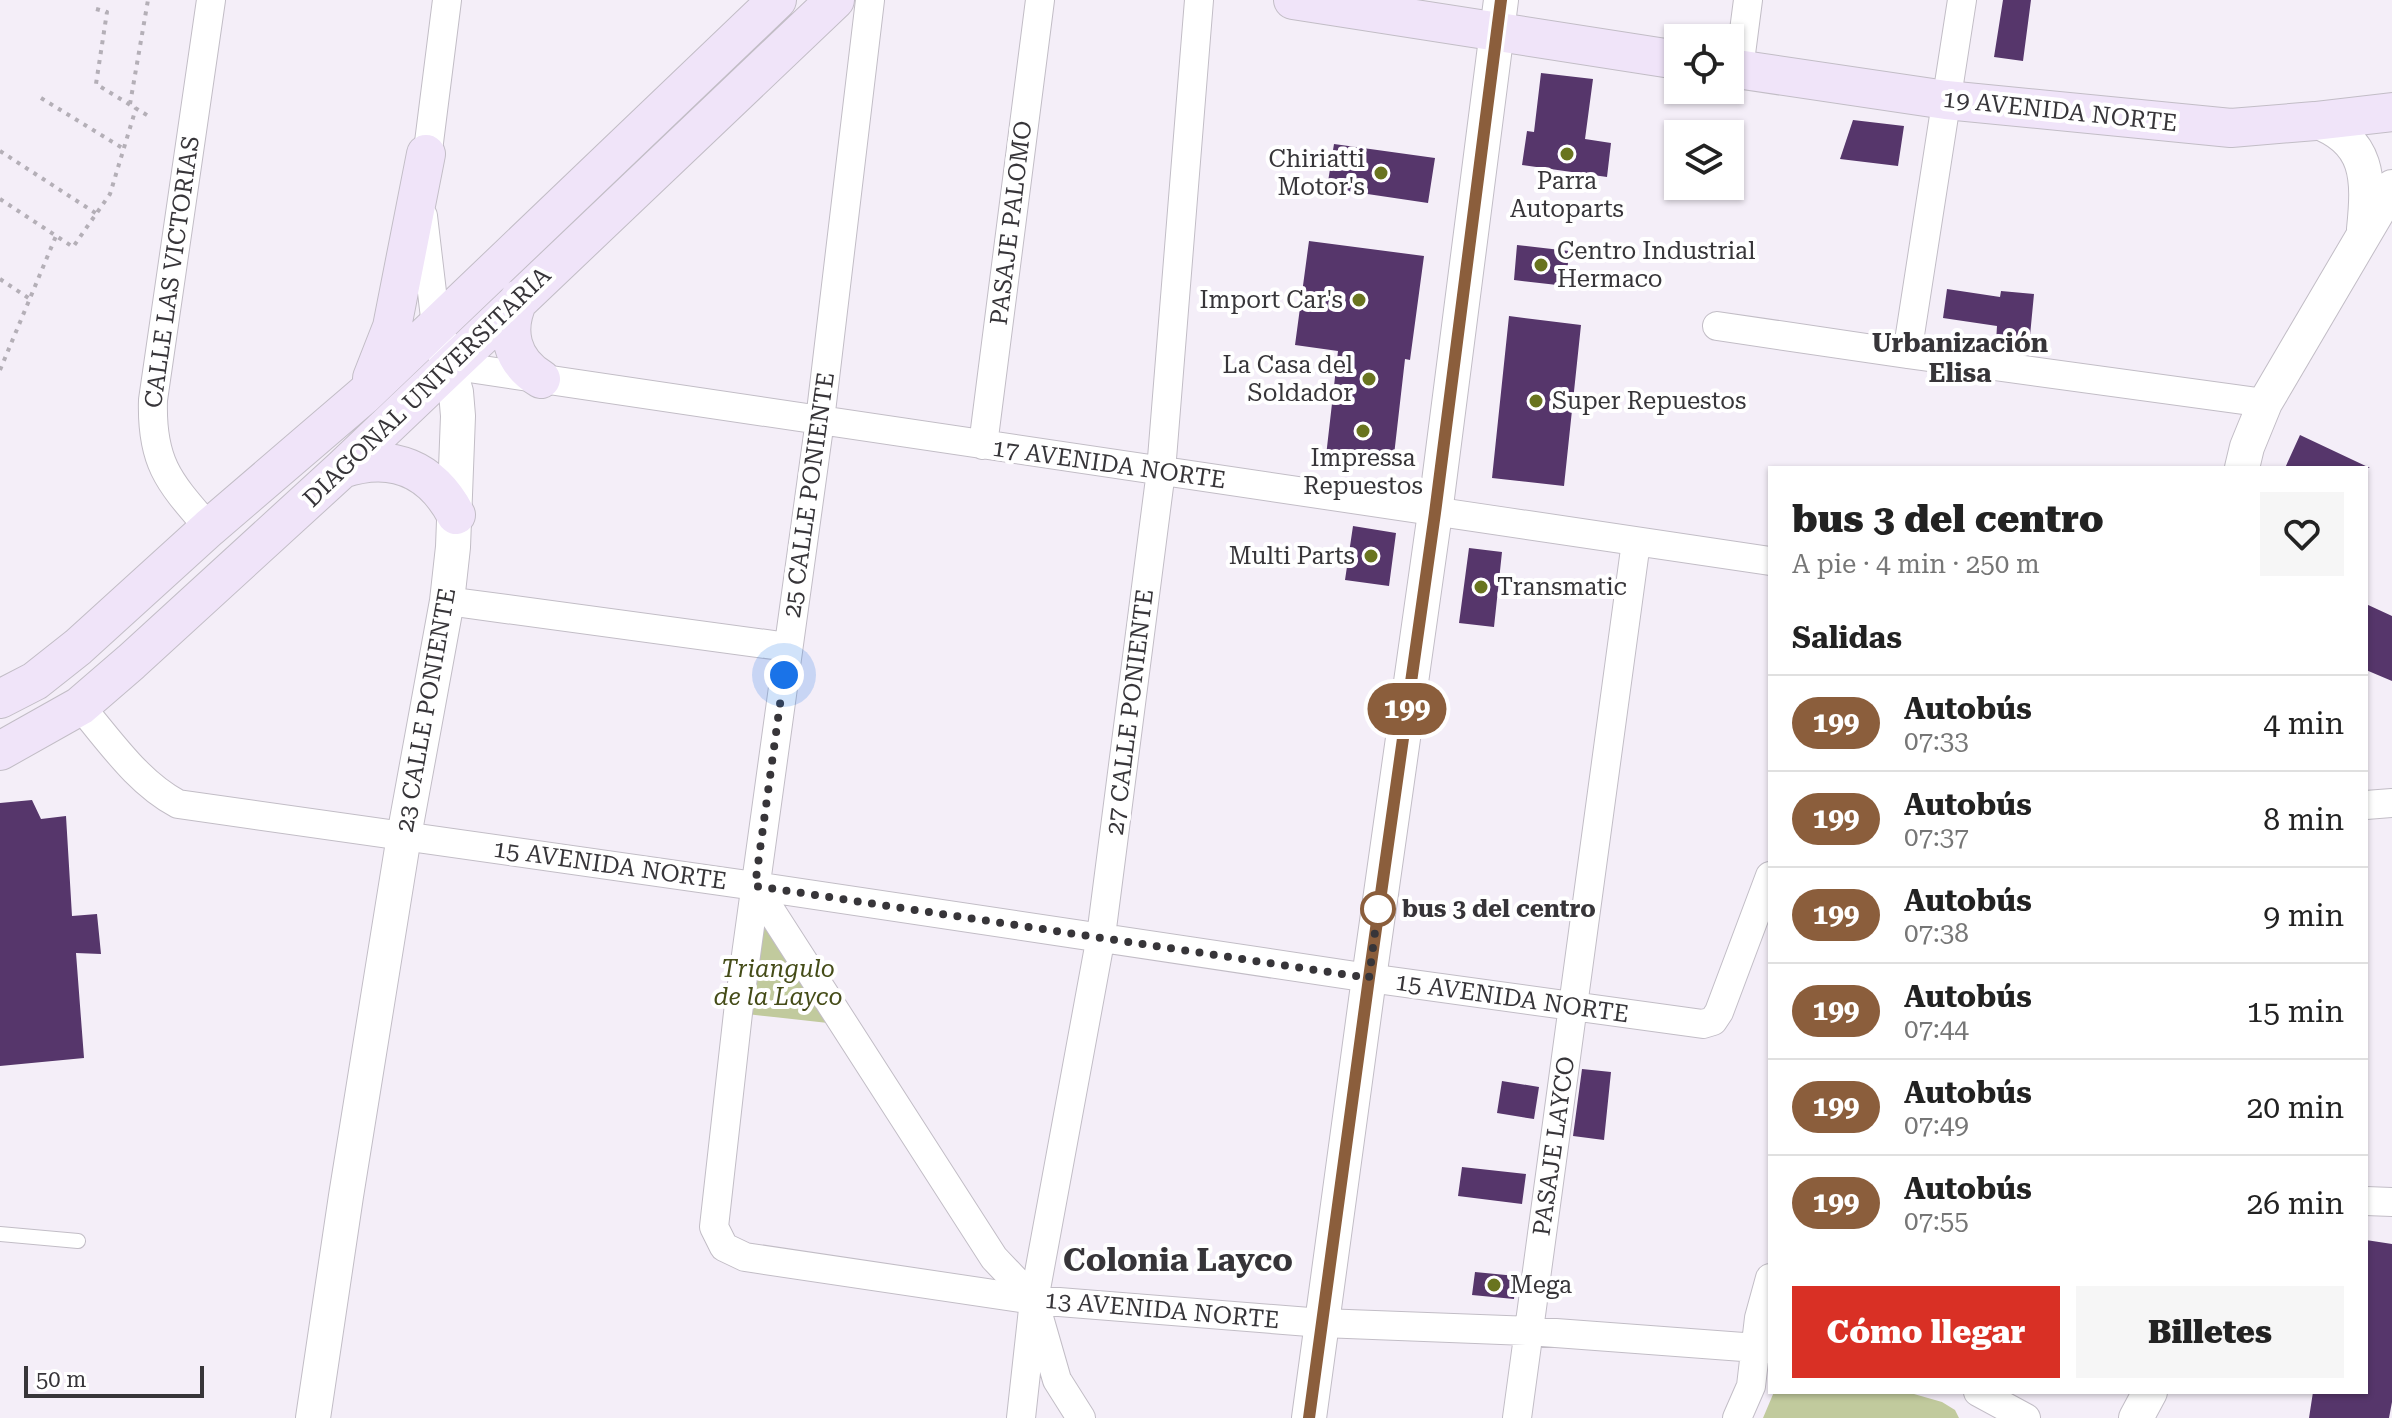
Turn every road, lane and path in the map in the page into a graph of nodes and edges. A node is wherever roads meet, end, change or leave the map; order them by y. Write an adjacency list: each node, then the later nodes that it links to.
1 (148, 0): 19 (path)
2 (211, 0): 50 (street, CALLE LAS VICTORIAS)
3 (447, 0): 26 (street, 23 CALLE PONIENTE)
4 (777, 0): 35 (main road, DIAGONAL UNIVERSITARIA)
5 (835, 0): 34 (main road, DIAGONAL UNIVERSITARIA)
6 (870, 0): 43 (street, 25 CALLE PONIENTE)
7 (1040, 0): 44 (street, PASAJE PALOMO)
8 (1199, 0): 47 (street, 27 CALLE PONIENTE)
9 (1293, 0): 13 (main road)
10 (1748, 0): 14 (street)
11 (1962, 0): 18 (street)
12 (96, 9): 19 (path)
13 (1498, 16): 15 (main road); 48 (street)
14 (1743, 24)
15 (1664, 57)
16 (1744, 70): 18 (main road, 19 AVENIDA NORTE)
17 (41, 98): 24 (path)
18 (1946, 100): 23 (main road, 19 AVENIDA NORTE); 37 (street)
19 (130, 104): 20 (path)
20 (136, 108): 22 (path); 24 (path)
21 (2392, 112): 23 (main road, 19 AVENIDA NORTE)
22 (150, 117)
23 (2315, 121): 31 (street)
24 (124, 149): 29 (path)
25 (0, 151): 29 (path)
26 (426, 154): 35 (street, 23 CALLE PONIENTE); 41 (main road)
27 (2392, 187): 31 (street)
28 (0, 199): 30 (path)
29 (97, 214): 30 (path)
30 (56, 236): 33 (path)
31 (2363, 238): 42 (street)
32 (0, 279): 33 (path)
33 (30, 299): 39 (path)
34 (519, 299): 38 (main road, DIAGONAL UNIVERSITARIA); 40 (main road)
35 (436, 326): 38 (street, 23 CALLE PONIENTE); 41 (main road, DIAGONAL UNIVERSITARIA)
36 (1717, 326): 37 (street)
37 (1907, 354): 42 (street)
38 (449, 365): 40 (street, 17 AVENIDA NORTE); 46 (main road, DIAGONAL UNIVERSITARIA); 49 (street, 23 CALLE PONIENTE)
39 (1, 366)
40 (541, 379): 43 (street, 17 AVENIDA NORTE)
41 (364, 395): 50 (main road, DIAGONAL UNIVERSITARIA)
42 (2265, 403): 45 (street)
43 (820, 420): 44 (street, 17 AVENIDA NORTE); 54 (street, 25 CALLE PONIENTE)
44 (983, 445): 47 (street, 17 AVENIDA NORTE)
45 (2242, 466)
46 (342, 469): 49 (main road); 56 (main road, DIAGONAL UNIVERSITARIA)
47 (1161, 471): 48 (street, 17 AVENIDA NORTE); 63 (street, 27 CALLE PONIENTE)
48 (1435, 513): 51 (street, 17 AVENIDA NORTE); 64 (street)
49 (456, 515): 53 (street, 23 CALLE PONIENTE)
50 (209, 528): 55 (main road, DIAGONAL UNIVERSITARIA)
51 (1636, 542): 52 (street, 17 AVENIDA NORTE); 65 (street, PASAJE LAYCO)
52 (1768, 561)
53 (447, 601): 54 (street); 60 (street, 23 CALLE PONIENTE)
54 (788, 647): 62 (street, 25 CALLE PONIENTE)
55 (0, 699)
56 (80, 706): 57 (main road, DIAGONAL UNIVERSITARIA); 60 (street, 15 AVENIDA NORTE)
57 (0, 751)
58 (2392, 803): 59 (street)
59 (2368, 805)
60 (404, 836): 62 (street, 15 AVENIDA NORTE); 78 (street, 23 CALLE PONIENTE)
61 (1768, 881): 65 (street, 15 AVENIDA NORTE)
62 (755, 886): 63 (street, 15 AVENIDA NORTE); 68 (street, 25 CALLE PONIENTE); 72 (street)
63 (1101, 936): 64 (street, 15 AVENIDA NORTE); 72 (street, 27 CALLE PONIENTE)
64 (1369, 978): 65 (street, 15 AVENIDA NORTE); 73 (street)
65 (1574, 1006): 74 (street, PASAJE LAYCO)
66 (2368, 1201): 67 (street)
67 (2392, 1202)
68 (714, 1227): 72 (street, 13 AVENIDA NORTE)
69 (0, 1234): 70 (lane)
70 (78, 1241)
71 (1768, 1285): 75 (street)
72 (1034, 1300): 73 (street, 13 AVENIDA NORTE); 79 (street, 27 CALLE PONIENTE); 80 (street)
73 (1322, 1323): 74 (street, 13 AVENIDA NORTE); 81 (street)
74 (1529, 1331): 75 (street, 13 AVENIDA NORTE); 82 (street, PASAJE LAYCO)
75 (1763, 1348): 83 (street)
76 (2149, 1394): 85 (street)
77 (1987, 1404): 84 (street)
78 (313, 1418)
79 (1021, 1418)
80 (1081, 1418)
81 (1309, 1418)
82 (1517, 1418)
83 (1737, 1418)
84 (2026, 1418)
85 (2136, 1418)

